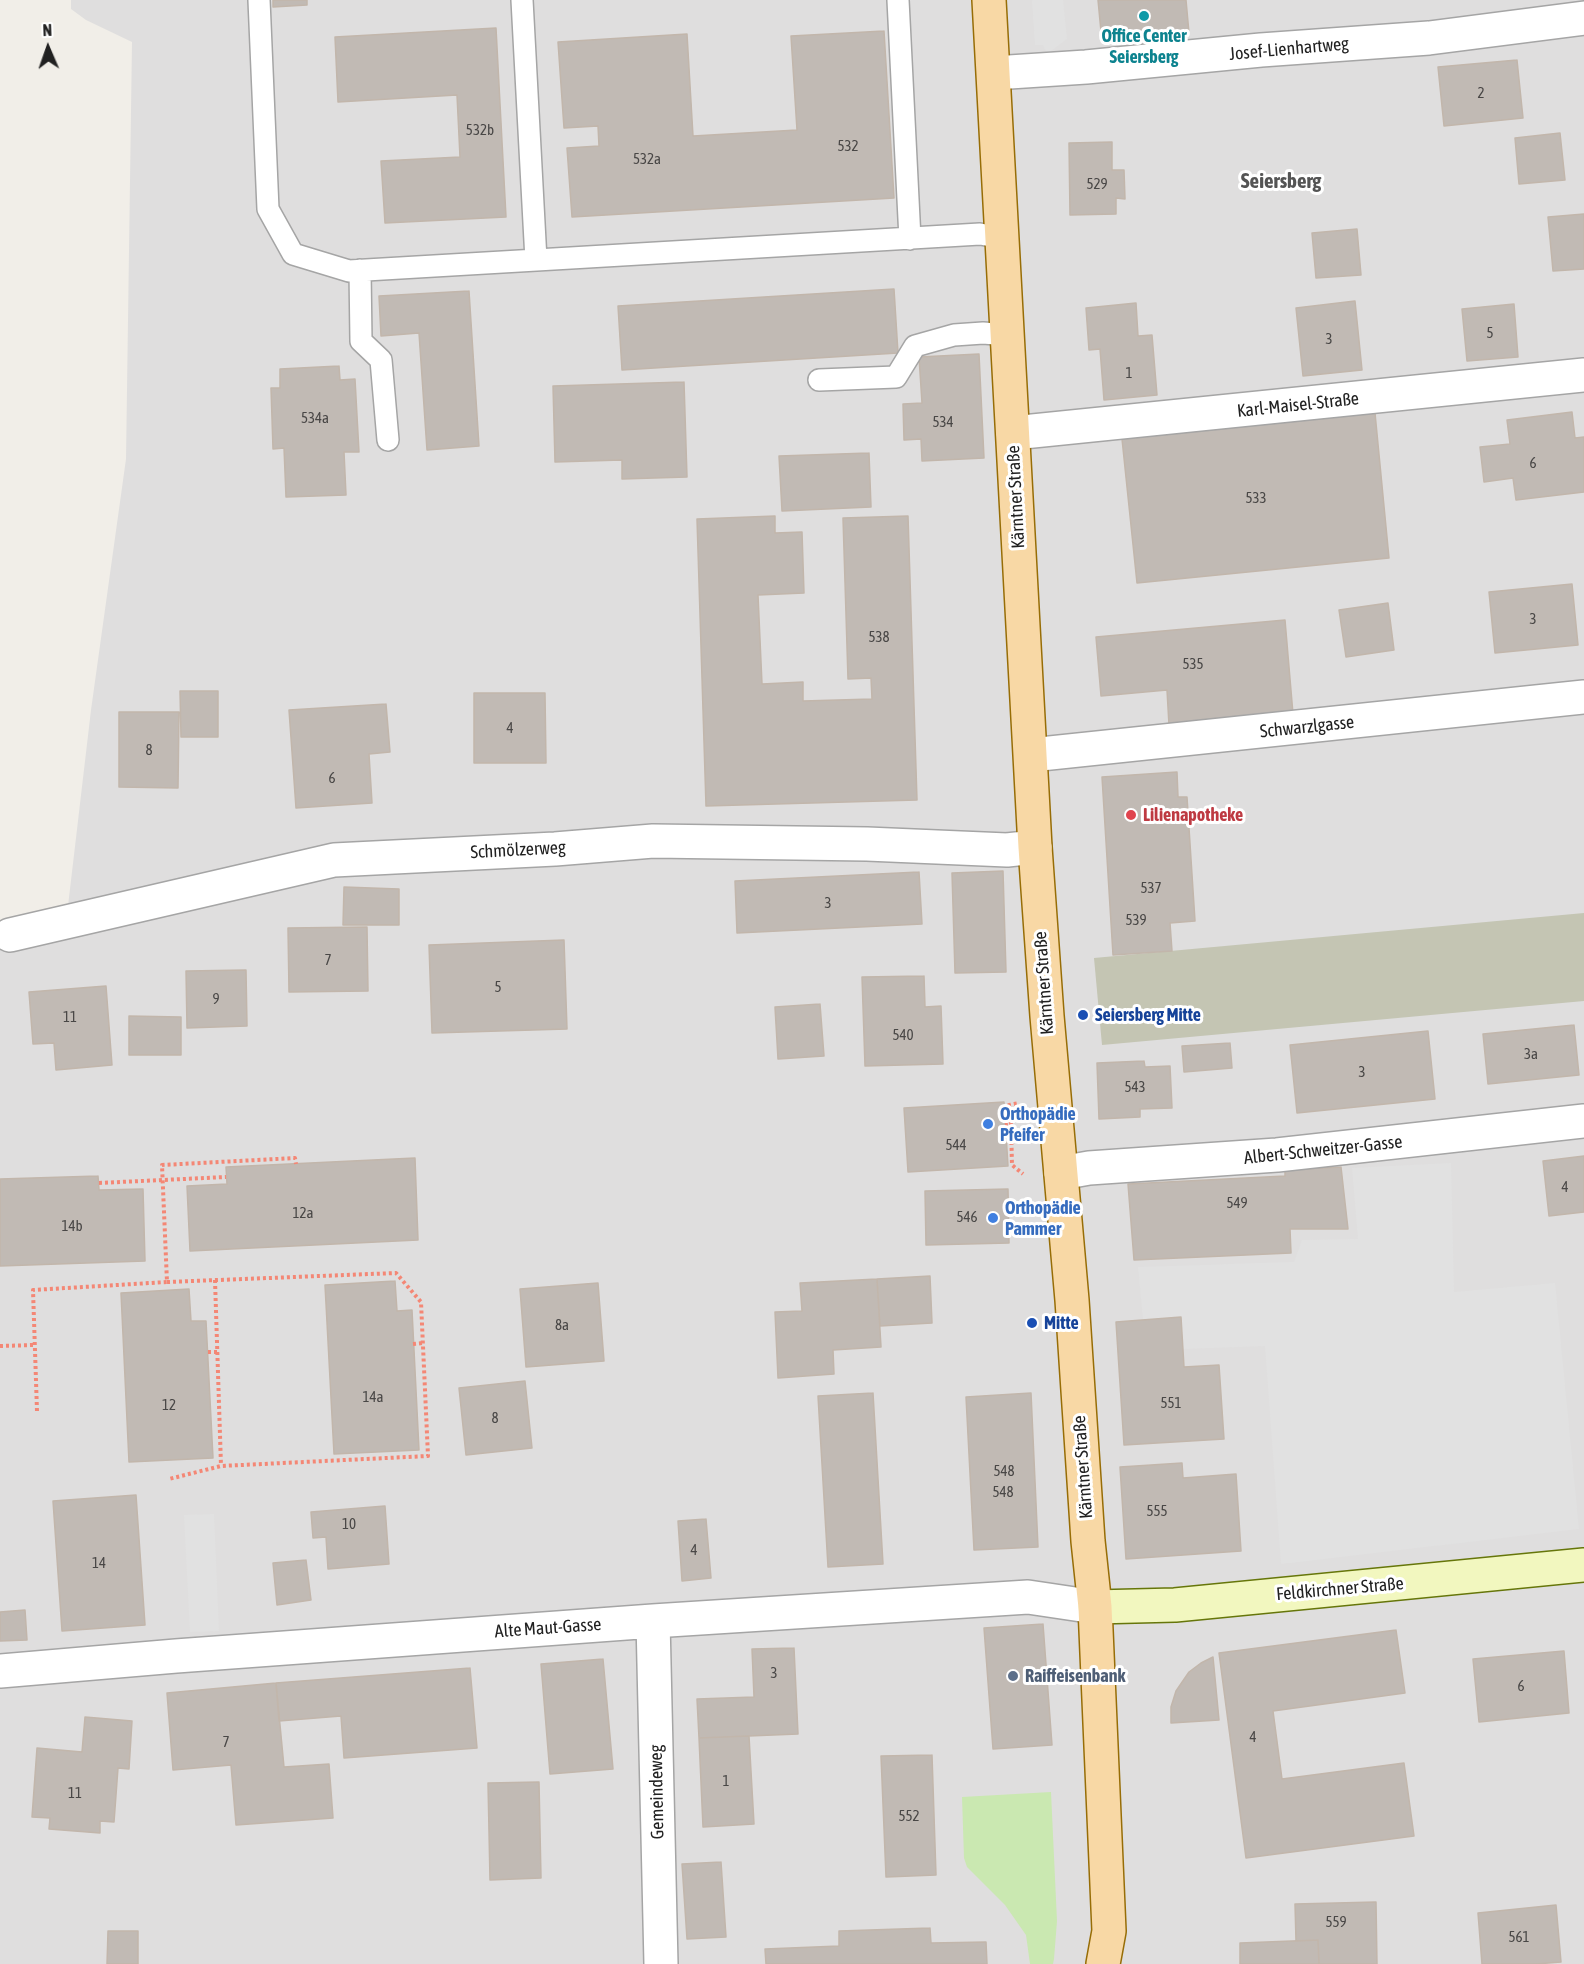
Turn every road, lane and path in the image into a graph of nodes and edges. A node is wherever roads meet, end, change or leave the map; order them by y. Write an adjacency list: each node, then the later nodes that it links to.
1 (259, 0): 10 (lane)
2 (522, 0): 9 (lane)
3 (898, 0): 8 (lane)
4 (989, 0): 6 (main road, Kärntner Straße)
5 (1584, 18): 6 (street, Josef-Lienhartweg)
6 (994, 73): 7 (main road, Kärntner Straße)
7 (1003, 238): 8 (lane); 11 (main road, Kärntner Straße)
8 (910, 239): 9 (lane)
9 (536, 260): 10 (lane)
10 (360, 270): 15 (lane)
11 (1008, 335): 13 (lane); 14 (main road, Kärntner Straße)
12 (1584, 375): 14 (street, Karl-Maisel-Straße)
13 (819, 380)
14 (1013, 433): 17 (main road, Kärntner Straße)
15 (388, 440)
16 (1584, 697): 17 (street, Schwarzlgasse)
17 (1030, 755): 18 (main road, Kärntner Straße)
18 (1035, 847): 19 (street, Schmölzerweg); 25 (main road, Kärntner Straße)
19 (10, 935)
20 (1019, 1103): 22 (path)
21 (1584, 1121): 25 (street, Albert-Schweitzer-Gasse)
22 (1011, 1124): 23 (path); 26 (path)
23 (1005, 1125)
24 (296, 1164): 28 (path)
25 (1061, 1173): 42 (main road, Kärntner Straße)
26 (1023, 1174)
27 (226, 1177): 28 (path)
28 (162, 1180): 29 (path); 31 (path)
29 (99, 1183)
30 (215, 1280): 31 (path); 32 (path); 37 (path)
31 (167, 1282): 34 (path)
32 (423, 1343): 33 (path); 39 (path)
33 (413, 1344)
34 (34, 1345): 35 (path); 38 (path)
35 (0, 1346)
36 (208, 1352): 37 (path)
37 (218, 1352): 39 (path)
38 (37, 1411)
39 (221, 1466): 40 (path)
40 (169, 1479)
41 (1584, 1565): 42 (main road, Feldkirchner Straße)
42 (1095, 1607): 43 (street, Alte Maut-Gasse); 46 (main road, Kärntner Straße)
43 (653, 1620): 44 (street, Alte Maut-Gasse); 45 (street, Gemeindeweg)
44 (0, 1671)
45 (661, 1964)
46 (1103, 1964)

